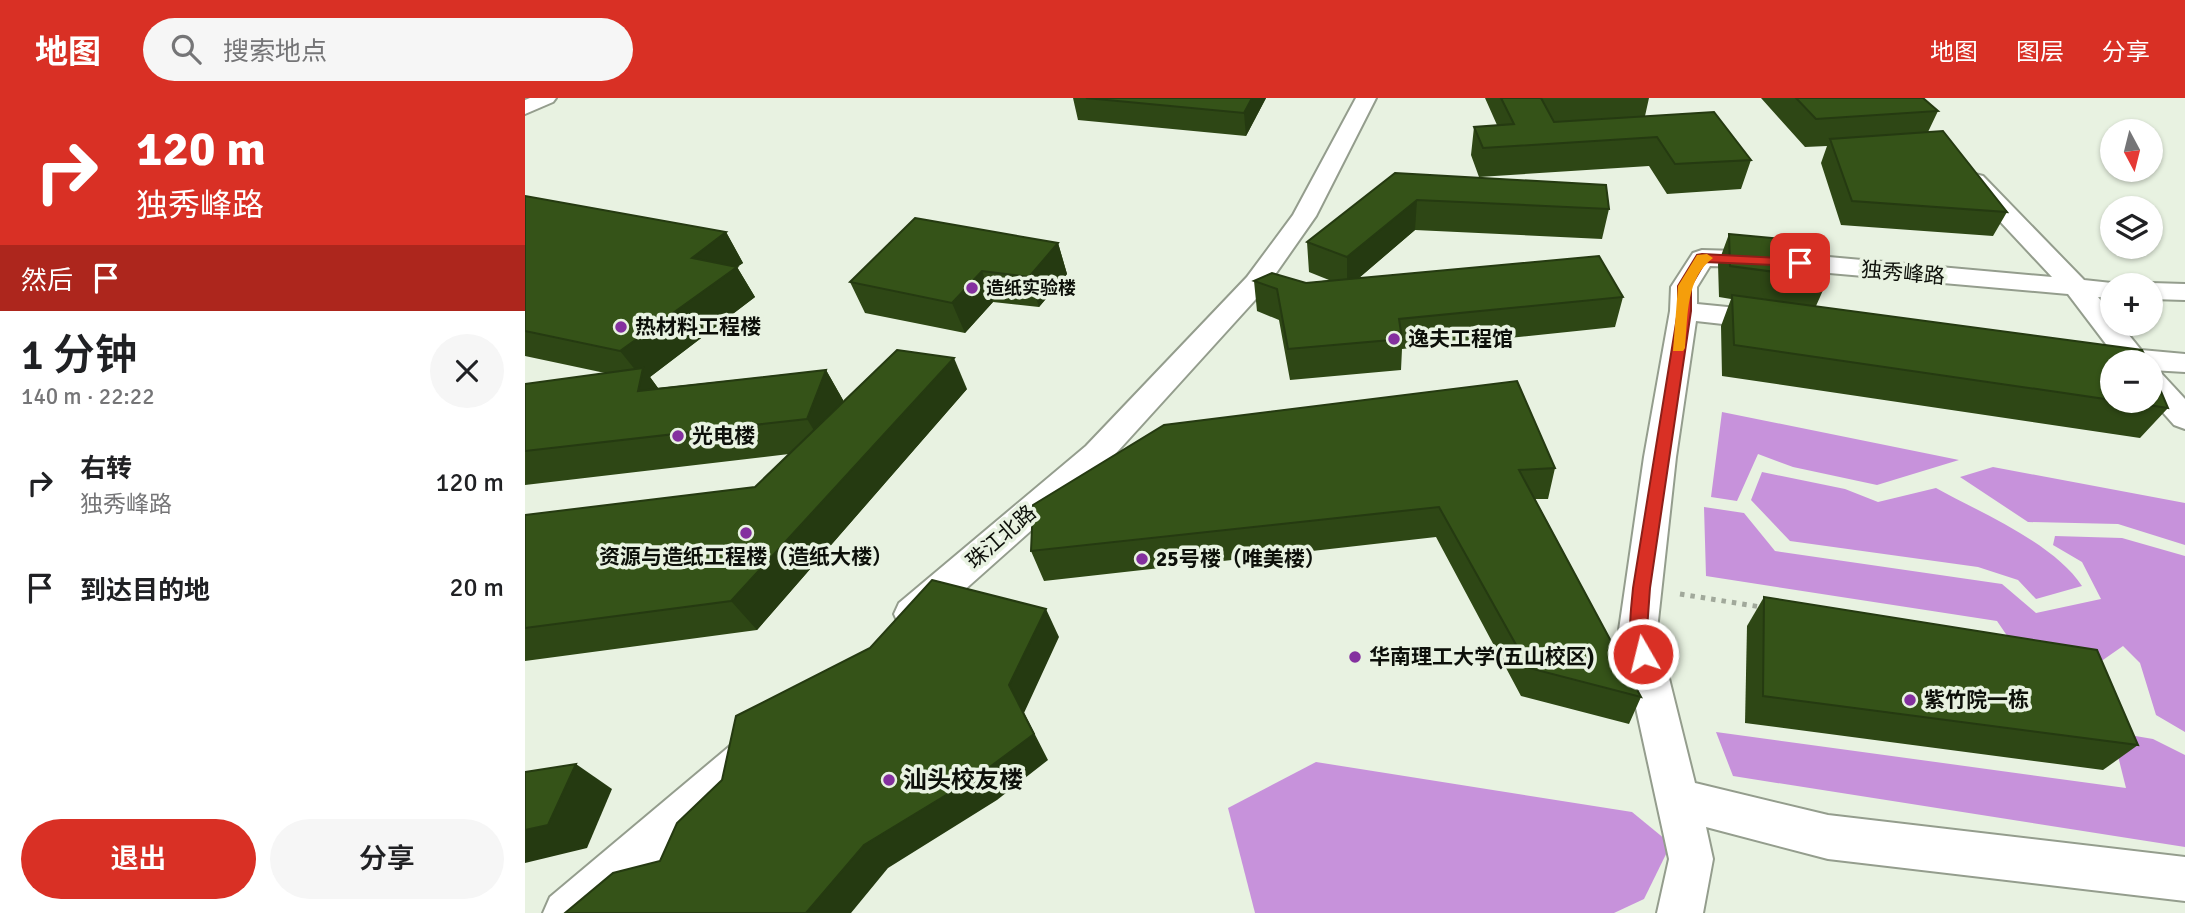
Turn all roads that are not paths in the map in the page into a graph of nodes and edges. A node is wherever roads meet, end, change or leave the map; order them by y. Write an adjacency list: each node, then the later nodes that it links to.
1 (546, 98): 3 (street)
2 (1366, 98): 18 (street, 珠江北路)
3 (525, 108)
4 (1963, 168): 5 (street)
5 (2078, 289): 6 (street, 独秀峰路); 9 (street, 独秀峰路); 11 (street)
6 (2100, 290)
7 (2163, 291): 8 (street)
8 (2185, 292)
9 (1684, 311): 10 (street); 20 (street, 独秀峰路)
10 (1793, 323)
11 (2126, 350)
12 (2079, 355): 13 (street)
13 (2100, 359)
14 (2185, 363): 15 (street)
15 (2163, 365)
16 (2163, 394): 17 (street)
17 (2185, 418)
18 (887, 635)
19 (784, 724): 22 (street)
20 (1678, 799): 21 (street); 23 (street, 独秀峰路)
21 (2185, 879)
22 (566, 913)
23 (1680, 913)

